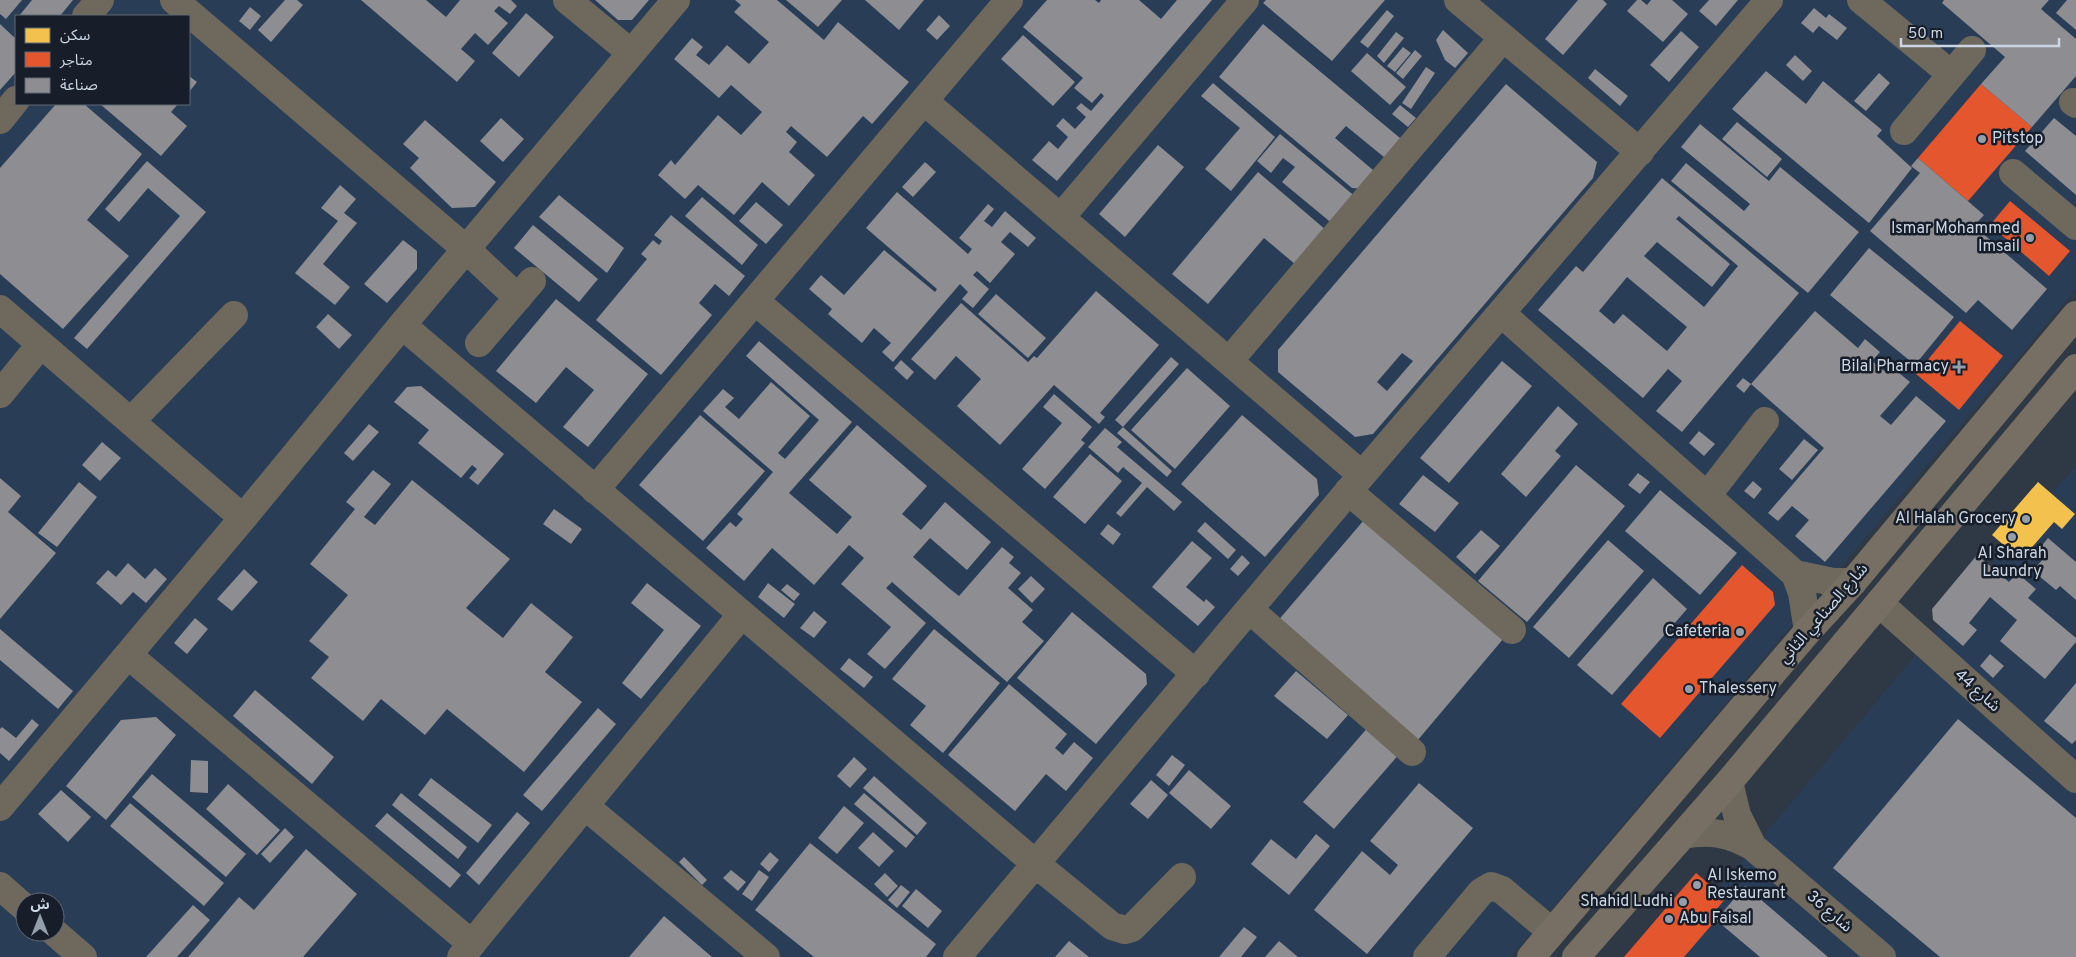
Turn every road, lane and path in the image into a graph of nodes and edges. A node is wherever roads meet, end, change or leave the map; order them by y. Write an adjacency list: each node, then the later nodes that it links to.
1 (100, 0): 10 (lane)
2 (174, 0): 23 (lane)
3 (567, 0): 13 (lane)
4 (676, 0): 13 (lane)
5 (1009, 0): 16 (lane)
6 (1245, 0): 21 (lane)
7 (1458, 0): 11 (lane)
8 (1769, 0): 19 (lane)
9 (1861, 0): 14 (lane)
10 (87, 15)
11 (1503, 38): 19 (lane); 32 (lane)
12 (1972, 50): 14 (lane)
13 (630, 52): 23 (lane)
14 (1951, 74): 18 (lane)
15 (15, 101): 17 (lane)
16 (924, 101): 21 (lane); 24 (lane)
17 (0, 120)
18 (1904, 132)
19 (1640, 152): 26 (lane)
20 (2013, 172): 22 (lane)
21 (1061, 218): 32 (lane)
22 (2076, 226)
23 (467, 250): 29 (lane); 30 (lane)
24 (755, 301): 38 (lane); 49 (lane)
25 (0, 309): 31 (lane)
26 (1500, 313): 37 (lane); 39 (lane)
27 (234, 314): 35 (lane)
28 (2076, 315): 42 (main road, شارع الصناعي الثاني)
29 (402, 325): 38 (lane); 40 (lane)
30 (479, 343)
31 (42, 344): 34 (lane); 35 (lane)
32 (1229, 361): 37 (lane)
33 (2076, 368): 43 (main road, شارع الصناعي الثاني)
34 (0, 394)
35 (131, 421): 40 (lane)
36 (1765, 421): 39 (lane)
37 (1355, 483): 44 (lane); 46 (lane)
38 (595, 490): 45 (lane)
39 (1707, 496): 41 (lane)
40 (243, 518): 48 (lane)
41 (1795, 574): 42 (lane); 47 (lane)
42 (1853, 582): 47 (main road, شارع الصناعي الثاني)
43 (1878, 603): 51 (lane, شارع 44); 52 (main road, شارع الصناعي الثاني)
44 (1250, 610): 49 (lane); 50 (lane)
45 (742, 614): 53 (lane); 57 (lane)
46 (1512, 630)
47 (1808, 631): 61 (main road, شارع الصناعي الثاني)
48 (128, 655): 54 (lane); 63 (lane)
49 (1196, 674): 57 (lane)
50 (1412, 752)
51 (2076, 779)
52 (1729, 782): 55 (main road, شارع الصناعي الثاني); 56 (lane, شارع 36)
53 (584, 806): 63 (lane); 65 (lane)
54 (0, 807)
55 (1683, 835): 56 (lane, شارع 36); 69 (main road, شارع الصناعي الثاني)
56 (1753, 847): 70 (lane, شارع 36)
57 (1036, 864): 58 (lane); 66 (lane)
58 (1182, 877)
59 (0, 886): 60 (lane)
60 (15, 899)
61 (1552, 932): 67 (lane); 68 (main road, شارع الصناعي الثاني)
62 (65, 941): 64 (lane)
63 (466, 950)
64 (83, 957)
65 (766, 957)
66 (956, 957)
67 (1427, 957)
68 (1531, 957)
69 (1576, 957)
70 (1882, 957)

